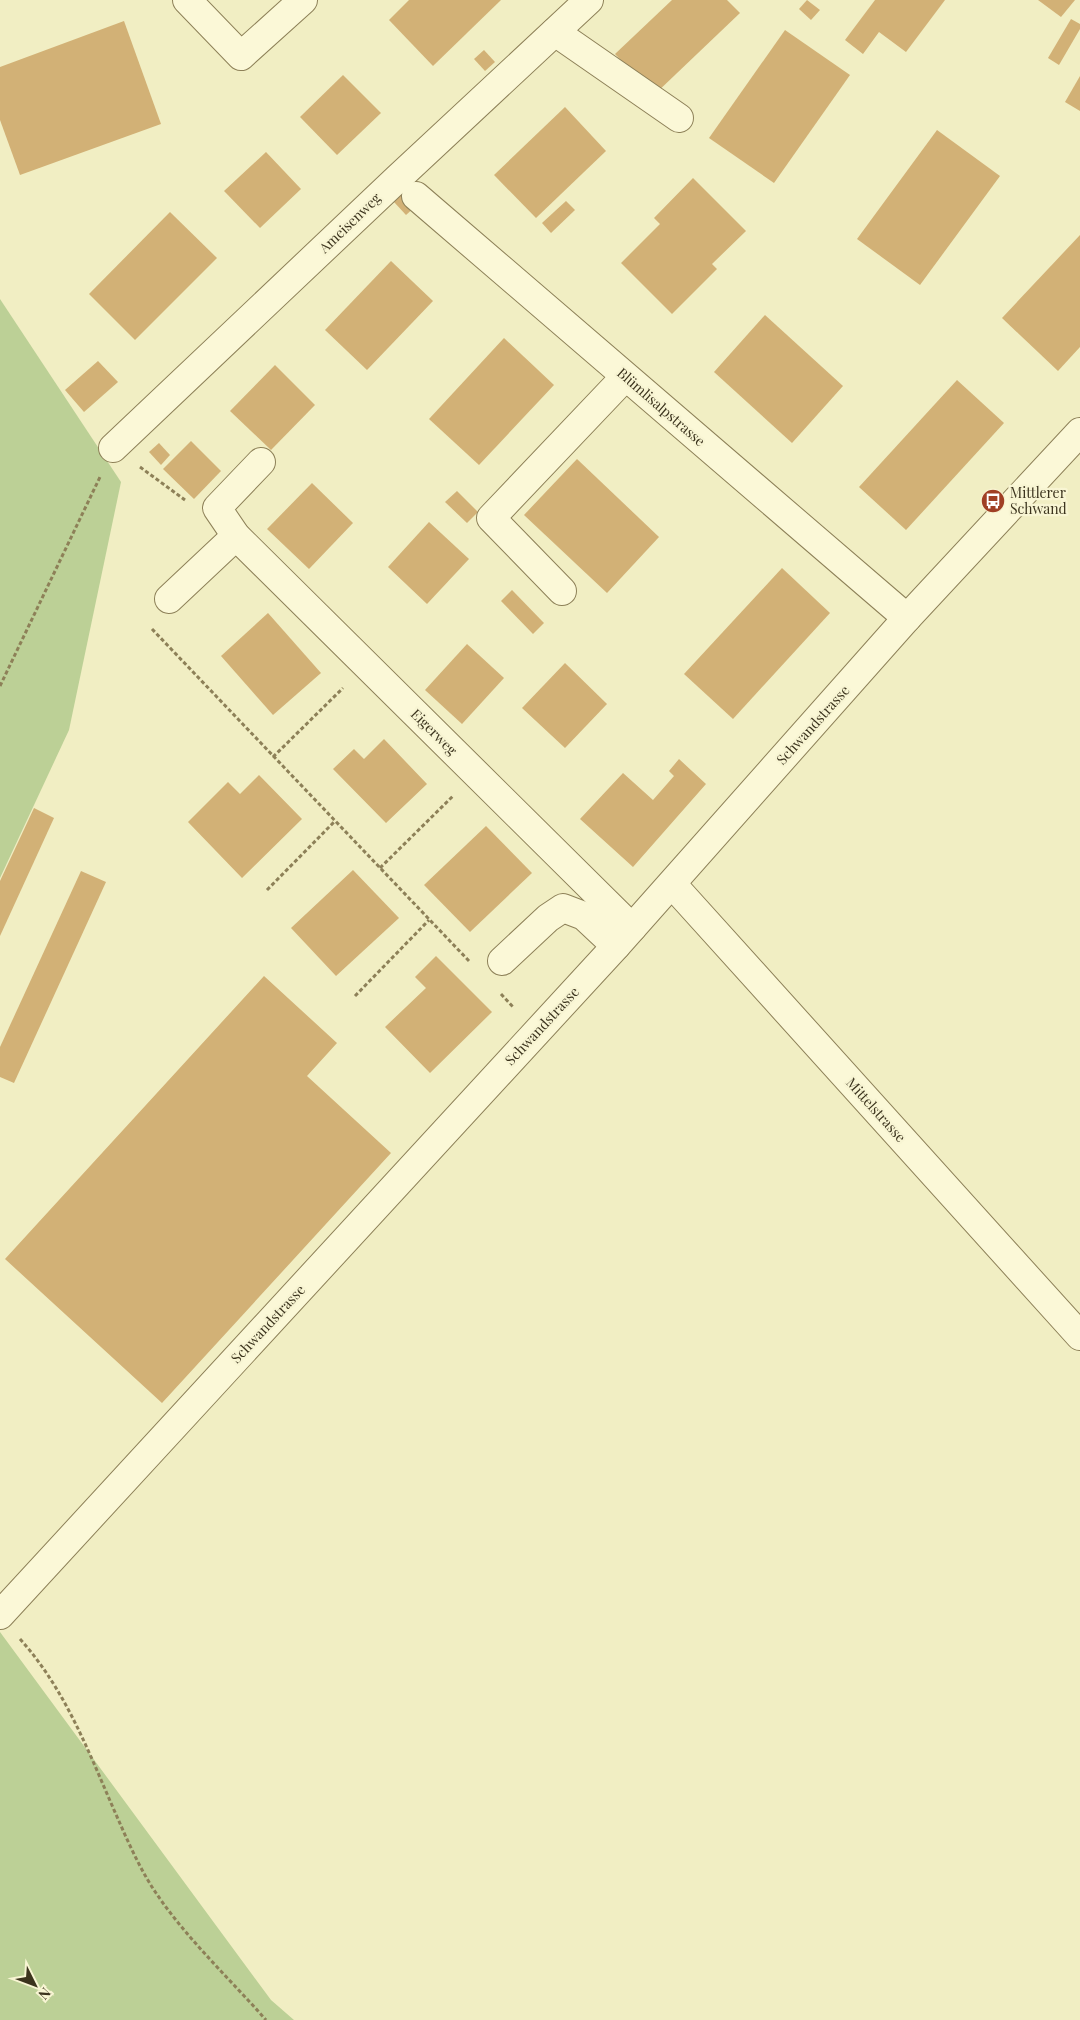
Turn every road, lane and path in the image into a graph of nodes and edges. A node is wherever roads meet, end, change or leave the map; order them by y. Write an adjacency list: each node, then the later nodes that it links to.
1 (187, 0): 2 (street)
2 (303, 0)
3 (589, 0): 4 (street, Ameisenweg)
4 (555, 32): 5 (street); 9 (street, Ameisenweg)
5 (679, 118)
6 (416, 196): 7 (street, Blümlisalpstrasse)
7 (625, 376): 13 (street); 15 (street, Blümlisalpstrasse)
8 (1080, 432): 15 (street, Schwandstrasse)
9 (113, 448): 11 (path); 17 (path)
10 (261, 462): 11 (street)
11 (217, 508): 12 (street, Eigerweg)
12 (236, 536): 14 (street); 16 (street, Eigerweg)
13 (562, 591)
14 (169, 599): 18 (path)
15 (907, 618): 22 (street, Schwandstrasse)
16 (367, 665): 18 (path); 19 (street, Eigerweg)
17 (0, 686)
18 (273, 756): 20 (path)
19 (476, 773): 21 (path); 25 (street, Eigerweg)
20 (335, 821): 21 (path); 23 (path)
21 (380, 868): 24 (path)
22 (672, 884): 25 (street, Schwandstrasse); 31 (street, Mittelstrasse)
23 (266, 890)
24 (429, 920): 27 (path); 29 (path)
25 (624, 937): 26 (street); 30 (street, Schwandstrasse)
26 (502, 961)
27 (470, 962)
28 (497, 990): 30 (path)
29 (355, 996)
30 (538, 1031): 32 (street, Schwandstrasse)
31 (1080, 1336)
32 (0, 1616)
33 (18, 1637): 34 (path)
34 (266, 2020)

